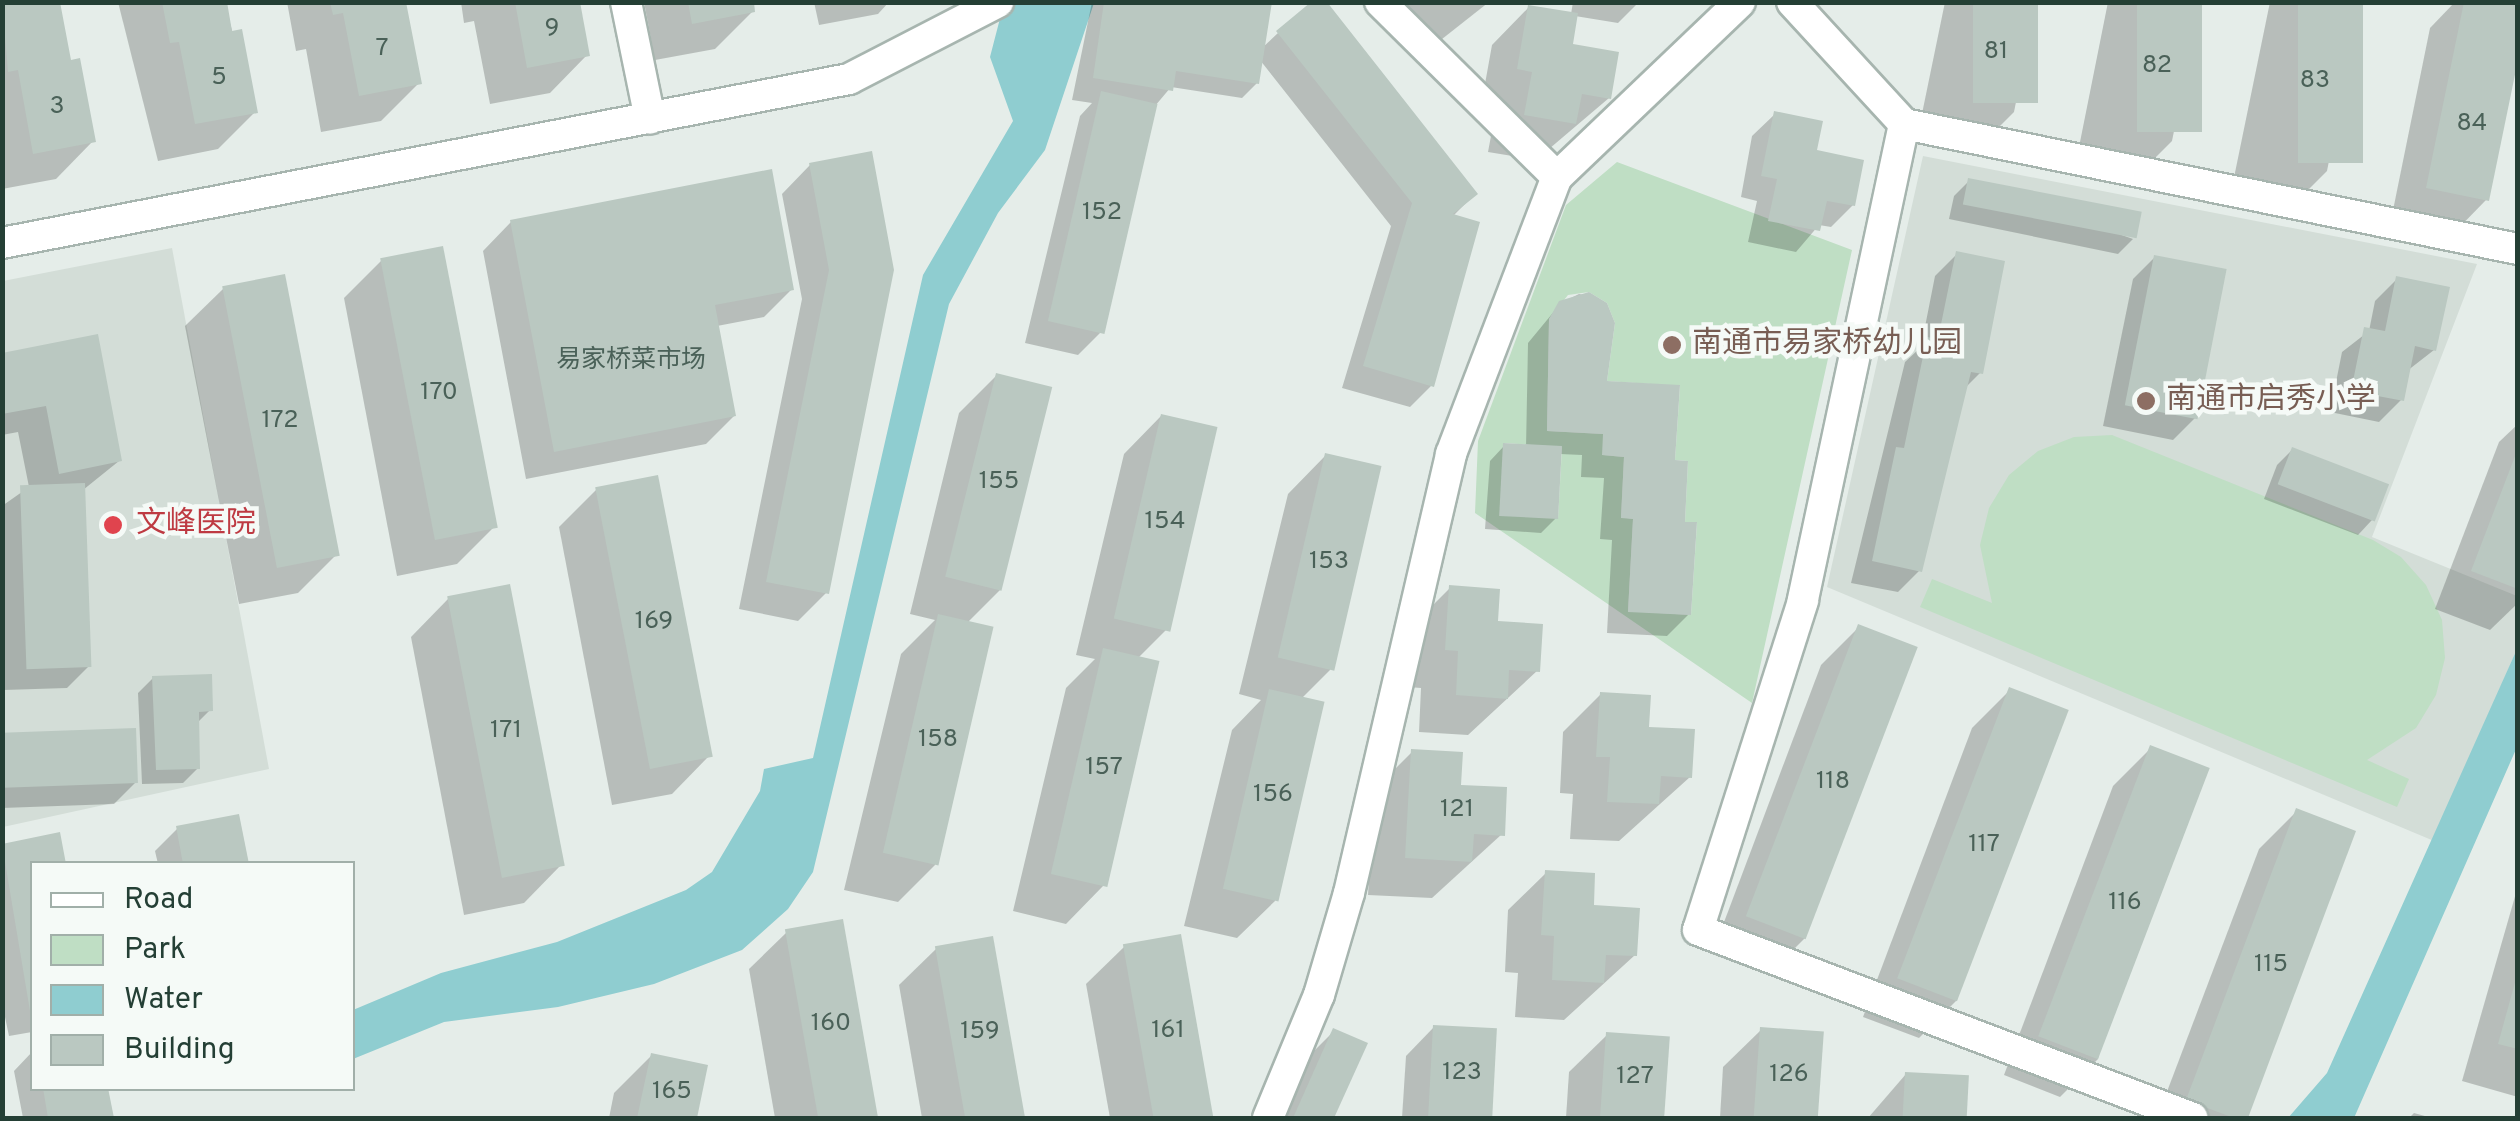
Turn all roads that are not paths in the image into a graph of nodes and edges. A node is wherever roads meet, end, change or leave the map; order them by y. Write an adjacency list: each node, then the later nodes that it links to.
1 (626, 2): 6 (street)
2 (1380, 2): 8 (street)
3 (1740, 2): 8 (street)
4 (1792, 2): 7 (street)
5 (993, 5): 6 (street)
6 (650, 119): 9 (street)
7 (1904, 124): 10 (street); 12 (street)
8 (1557, 177): 11 (street)
9 (2, 243)
10 (2518, 249)
11 (1268, 1118)
12 (2194, 1118)

